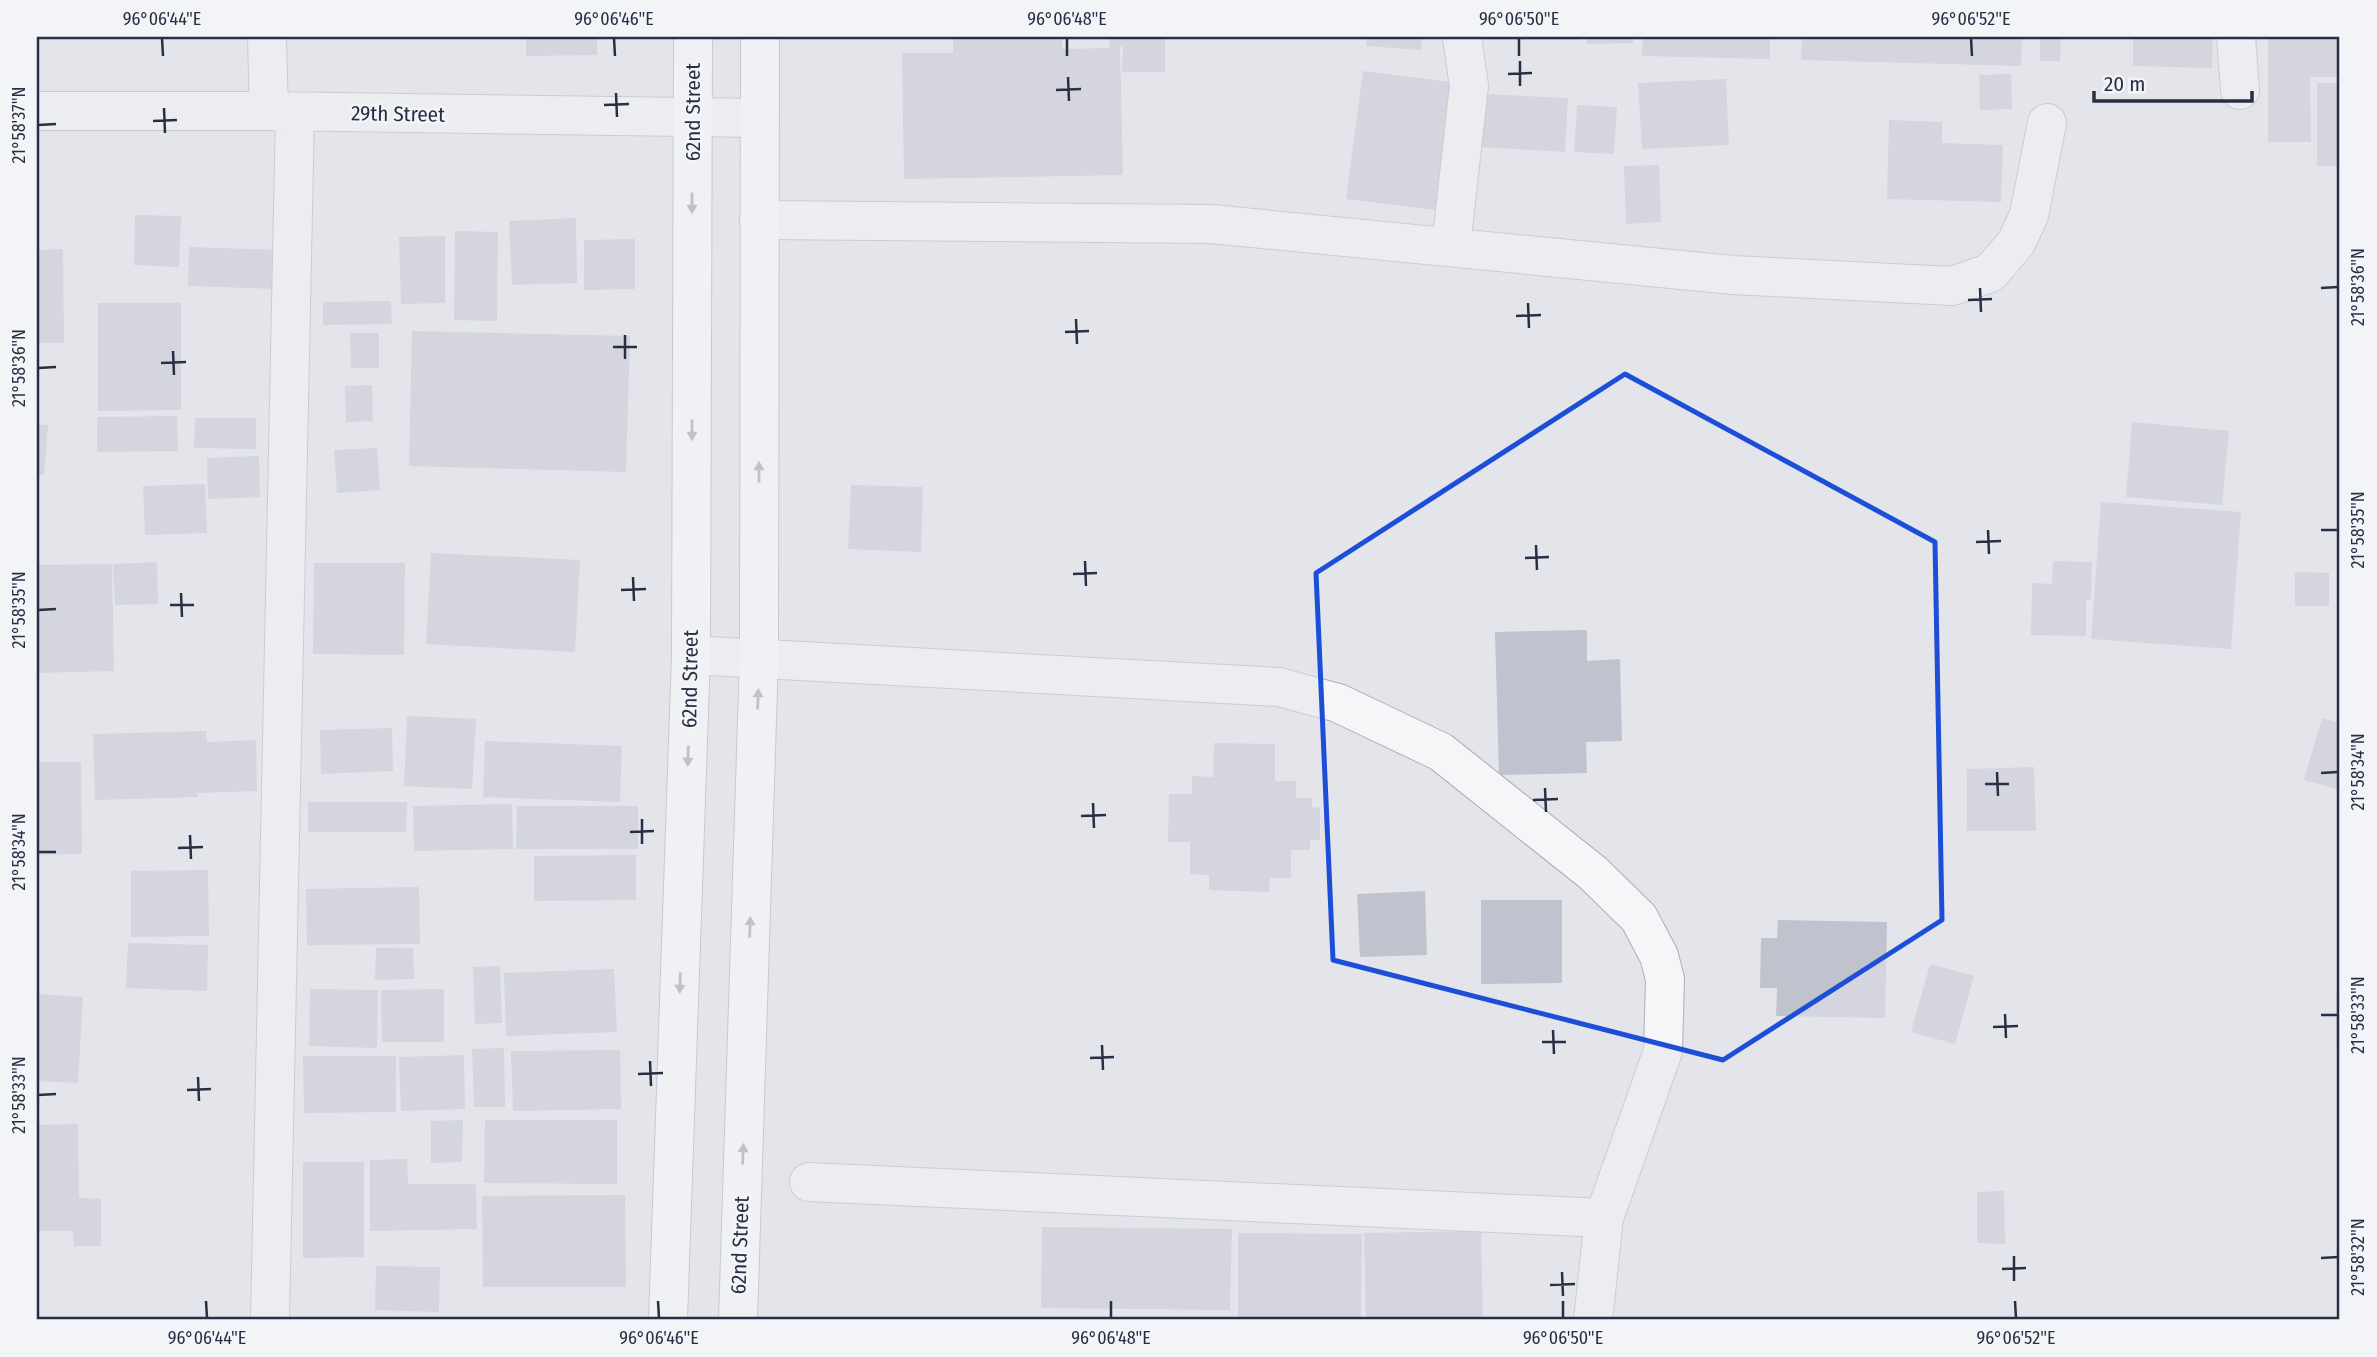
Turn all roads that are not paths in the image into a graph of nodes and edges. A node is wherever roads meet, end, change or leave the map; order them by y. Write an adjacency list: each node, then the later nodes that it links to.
1 (267, 37): 8 (street)
2 (693, 37): 9 (main road, 62nd Street)
3 (760, 37): 10 (main road, 62nd Street)
4 (1462, 37): 13 (street)
5 (2236, 37): 6 (street)
6 (2240, 90)
7 (37, 111): 8 (street, 29th Street)
8 (282, 112): 9 (street, 29th Street); 18 (street)
9 (692, 117): 10 (street, 29th Street); 14 (main road, 62nd Street, one-way to 14)
10 (759, 118): 12 (main road, 62nd Street)
11 (2047, 122): 13 (street)
12 (759, 220): 13 (street); 15 (main road, 62nd Street, one-way to 12)
13 (1451, 246)
14 (691, 655): 15 (street); 19 (main road, 62nd Street, one-way to 19)
15 (759, 657): 17 (street); 20 (main road, 62nd Street, one-way to 15)
16 (809, 1182): 17 (street)
17 (1604, 1218): 21 (street)
18 (270, 1320)
19 (668, 1320)
20 (738, 1320)
21 (1592, 1320)

